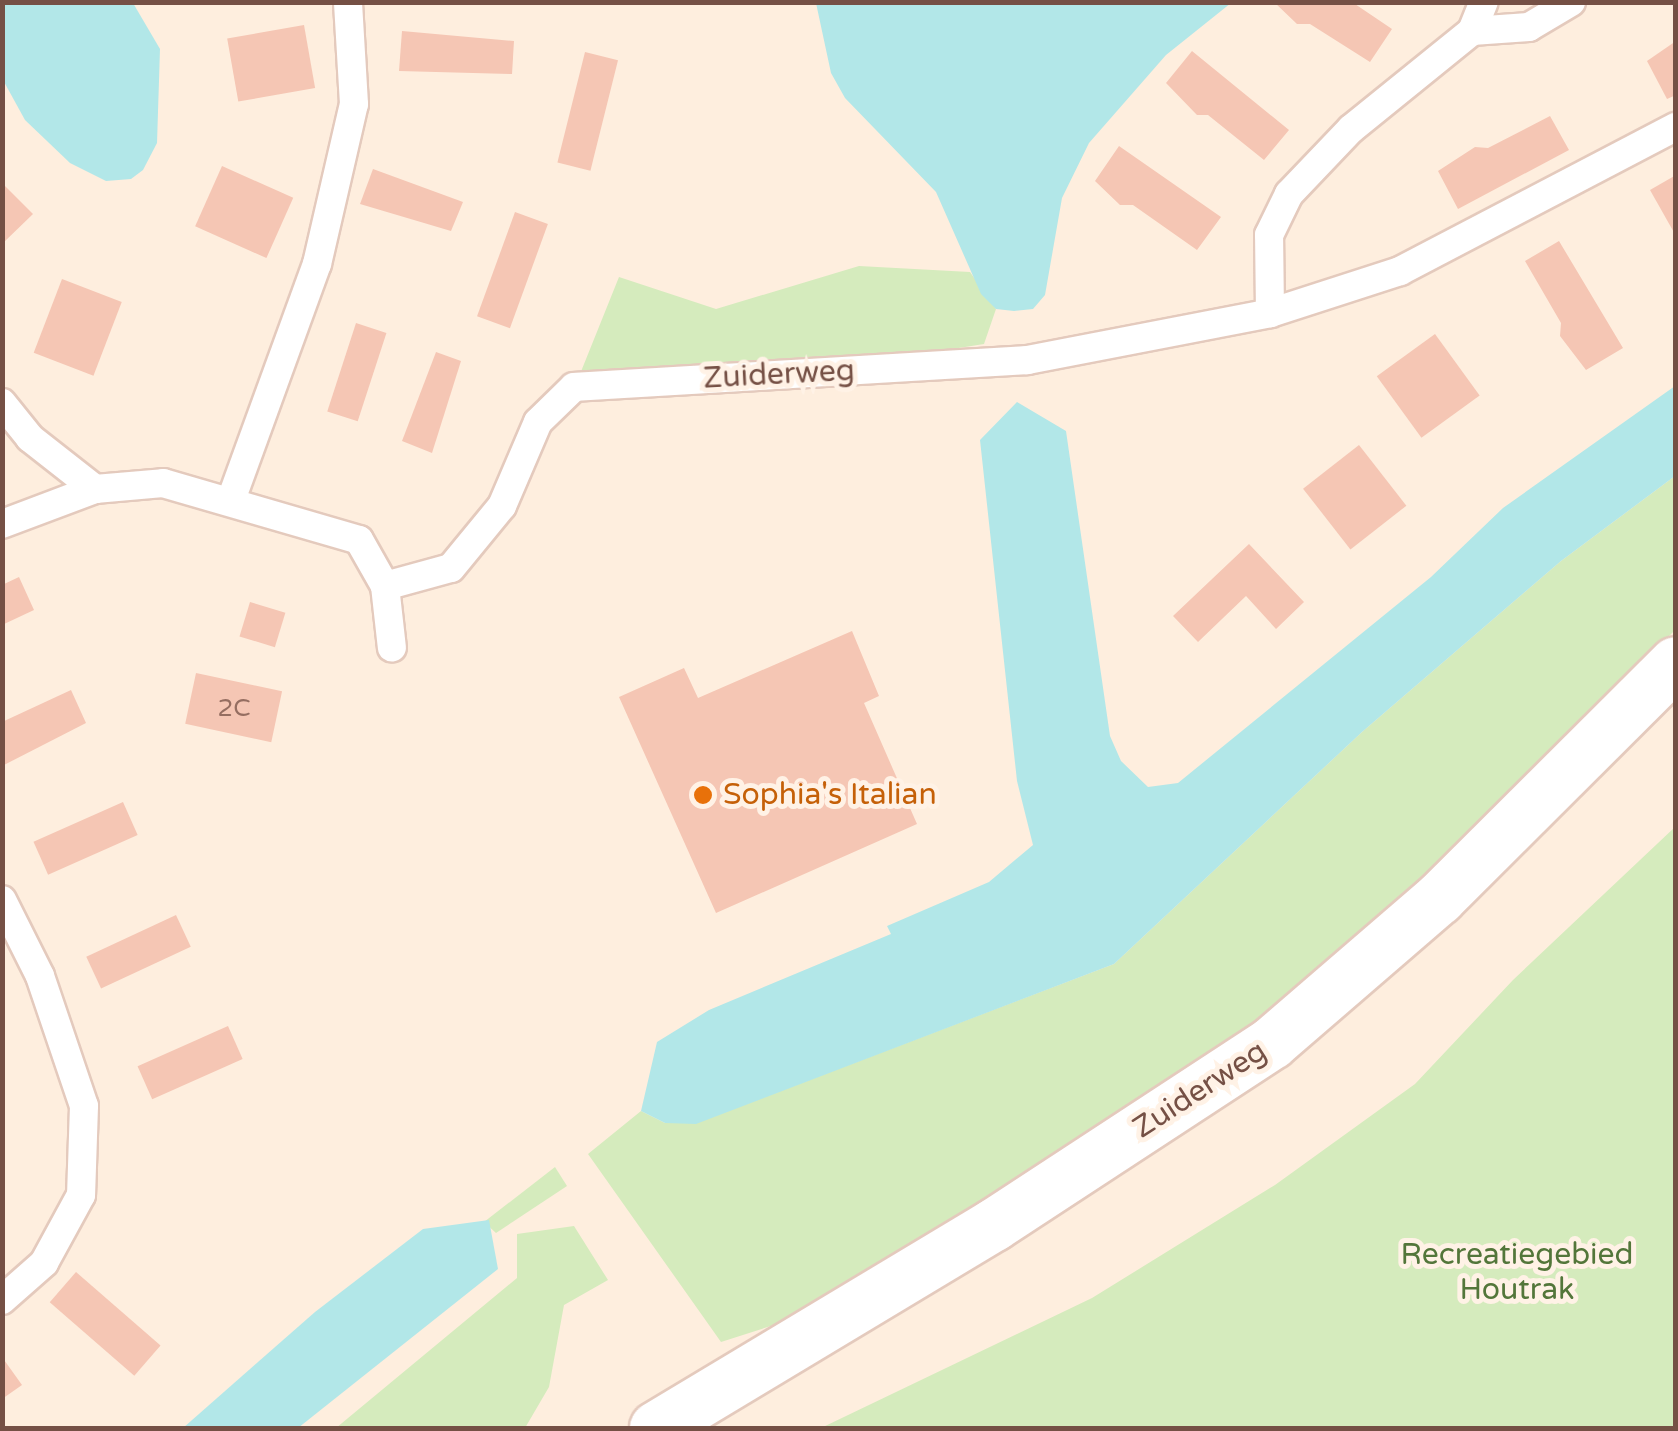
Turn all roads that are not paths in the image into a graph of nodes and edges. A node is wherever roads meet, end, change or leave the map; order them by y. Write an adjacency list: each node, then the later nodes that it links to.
1 (348, 2): 9 (lane)
2 (1484, 2): 4 (lane)
3 (1571, 2): 4 (lane)
4 (1472, 30): 6 (lane)
5 (1676, 126): 6 (lane, Zuiderweg)
6 (1270, 313): 11 (lane, Zuiderweg)
7 (2, 403): 8 (lane)
8 (95, 489): 9 (lane); 10 (lane)
9 (232, 500): 11 (lane)
10 (2, 524)
11 (385, 586): 12 (lane)
12 (392, 648)
13 (1676, 663): 16 (street, Zuiderweg)
14 (2, 900): 15 (lane)
15 (2, 1300)
16 (656, 1428)

